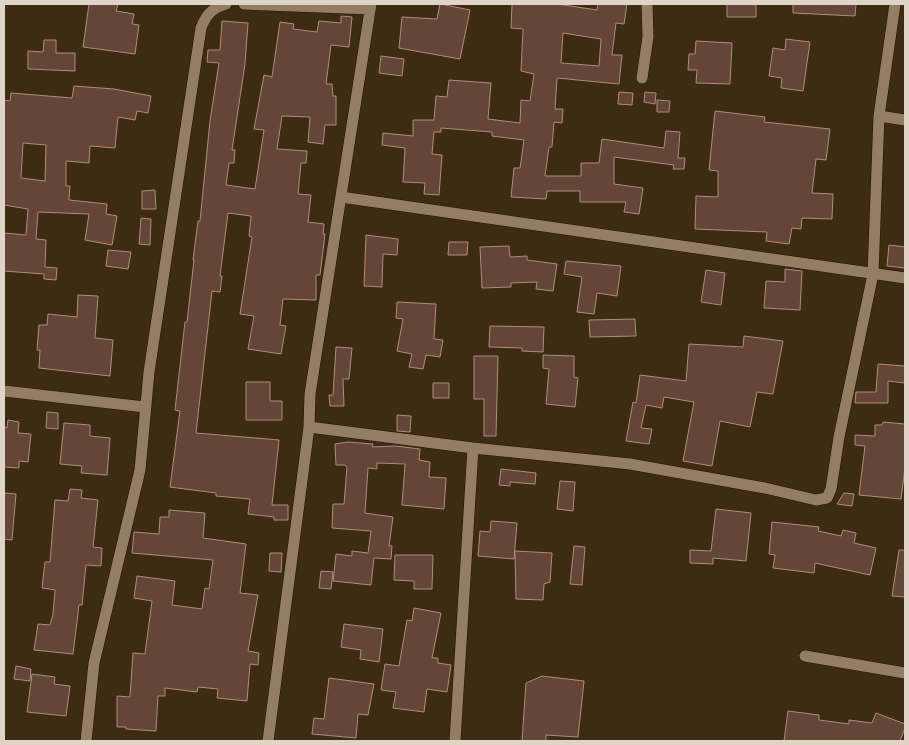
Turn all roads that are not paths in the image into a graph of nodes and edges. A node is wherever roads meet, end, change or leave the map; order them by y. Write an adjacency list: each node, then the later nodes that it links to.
1 (226, 4): 13 (street)
2 (244, 4): 5 (street)
3 (647, 4): 6 (street)
4 (895, 4): 7 (street)
5 (371, 6): 9 (street)
6 (642, 78)
7 (879, 116): 8 (street); 10 (street)
8 (905, 120)
9 (341, 197): 10 (street); 14 (street)
10 (873, 274): 11 (street); 15 (street)
11 (905, 278)
12 (4, 391): 13 (street)
13 (145, 407): 18 (street)
14 (309, 427): 15 (street); 19 (street)
15 (473, 448): 20 (street)
16 (805, 656): 17 (street)
17 (905, 673)
18 (86, 741)
19 (268, 741)
20 (455, 741)

